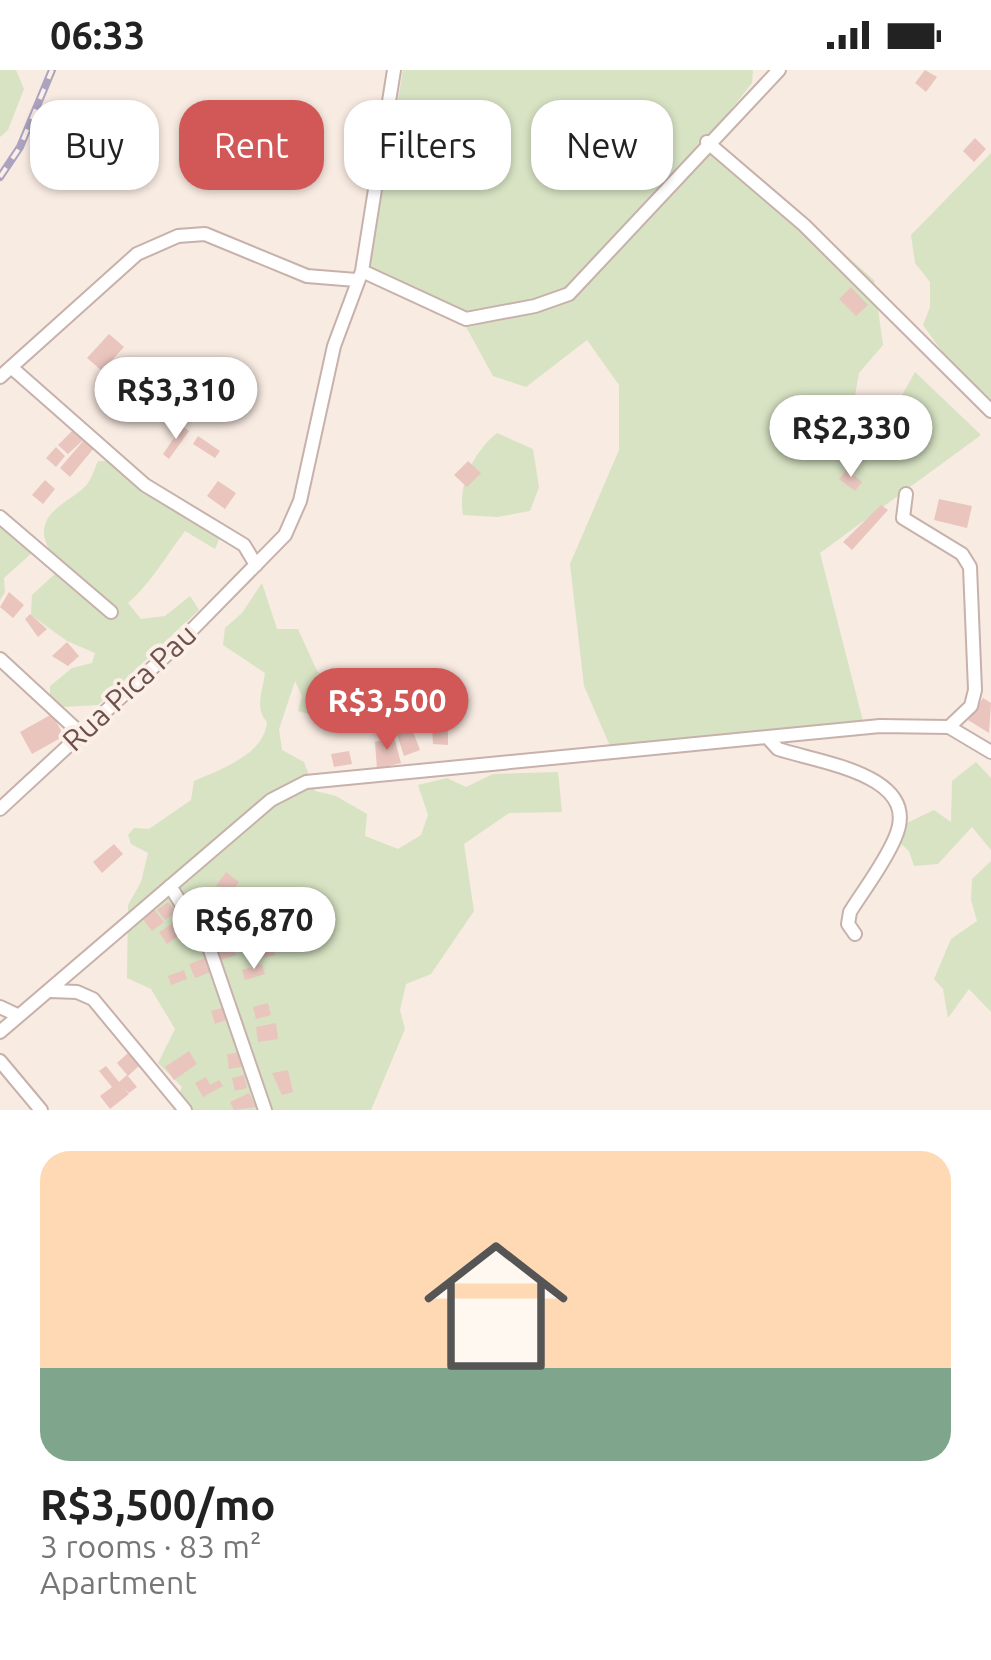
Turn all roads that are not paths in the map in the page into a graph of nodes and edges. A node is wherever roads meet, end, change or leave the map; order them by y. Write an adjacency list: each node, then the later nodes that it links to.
1 (394, 70): 4 (street, Rua Pica Pau)
2 (778, 70): 3 (street)
3 (707, 142): 4 (street); 7 (street)
4 (359, 276): 5 (street); 10 (street, Rua Pica Pau)
5 (11, 366): 6 (street); 10 (street)
6 (0, 378)
7 (991, 411)
8 (906, 494): 13 (street)
9 (0, 517): 11 (street)
10 (256, 566): 14 (street, Rua Pica Pau)
11 (111, 612)
12 (0, 659): 14 (street)
13 (949, 727): 15 (street); 16 (street)
14 (78, 732): 17 (street, Rua Pica Pau)
15 (767, 737): 18 (street); 19 (street)
16 (991, 752)
17 (0, 808)
18 (170, 886): 20 (street); 27 (street)
19 (855, 934)
20 (51, 991): 22 (street); 26 (street)
21 (0, 1006): 22 (street)
22 (17, 1015): 23 (street)
23 (0, 1032)
24 (0, 1060): 25 (street)
25 (41, 1110)
26 (185, 1110)
27 (265, 1110)

